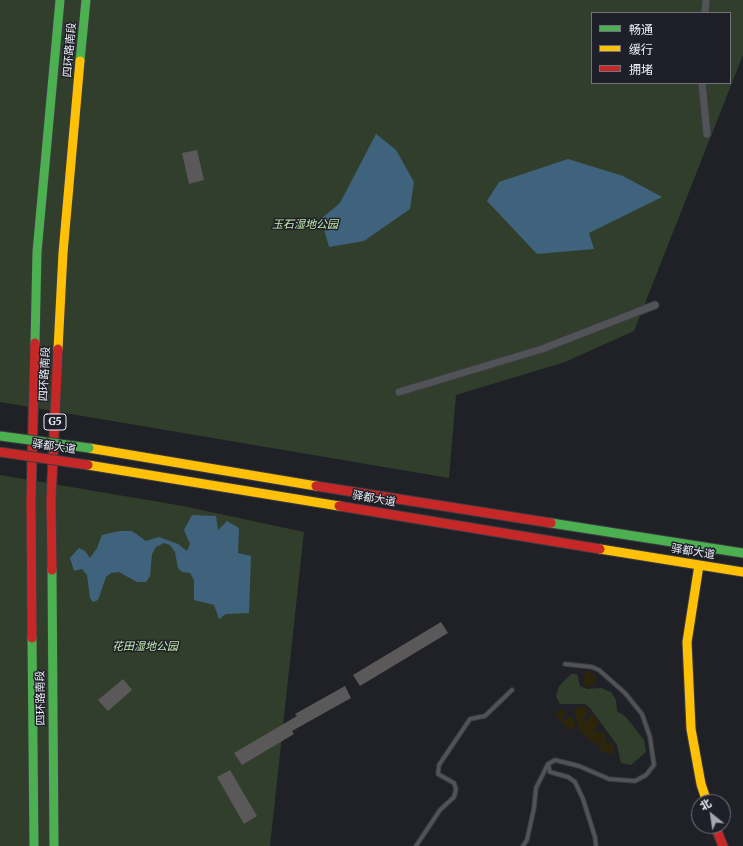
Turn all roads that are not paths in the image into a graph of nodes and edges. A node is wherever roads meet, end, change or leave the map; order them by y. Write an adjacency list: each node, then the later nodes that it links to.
1 (60, 0): 19 (main road, 四环路南段 / G5)
2 (86, 0): 20 (main road, 四环路南段 / G5)
3 (706, 0): 4 (street)
4 (705, 12)
5 (702, 84): 6 (street)
6 (706, 134)
7 (655, 305): 8 (street)
8 (399, 392)
9 (0, 436): 11 (main road, 驿都大道, bridge)
10 (0, 452): 12 (main road, 驿都大道, bridge)
11 (743, 553)
12 (699, 565): 13 (main road, 驿都大道); 17 (main road)
13 (743, 572)
14 (565, 664): 16 (lane)
15 (512, 690): 21 (lane)
16 (548, 764): 22 (lane); 23 (lane)
17 (704, 794)
18 (718, 834): 24 (main road)
19 (34, 846)
20 (54, 846)
21 (416, 846)
22 (523, 846)
23 (596, 846)
24 (722, 846)

